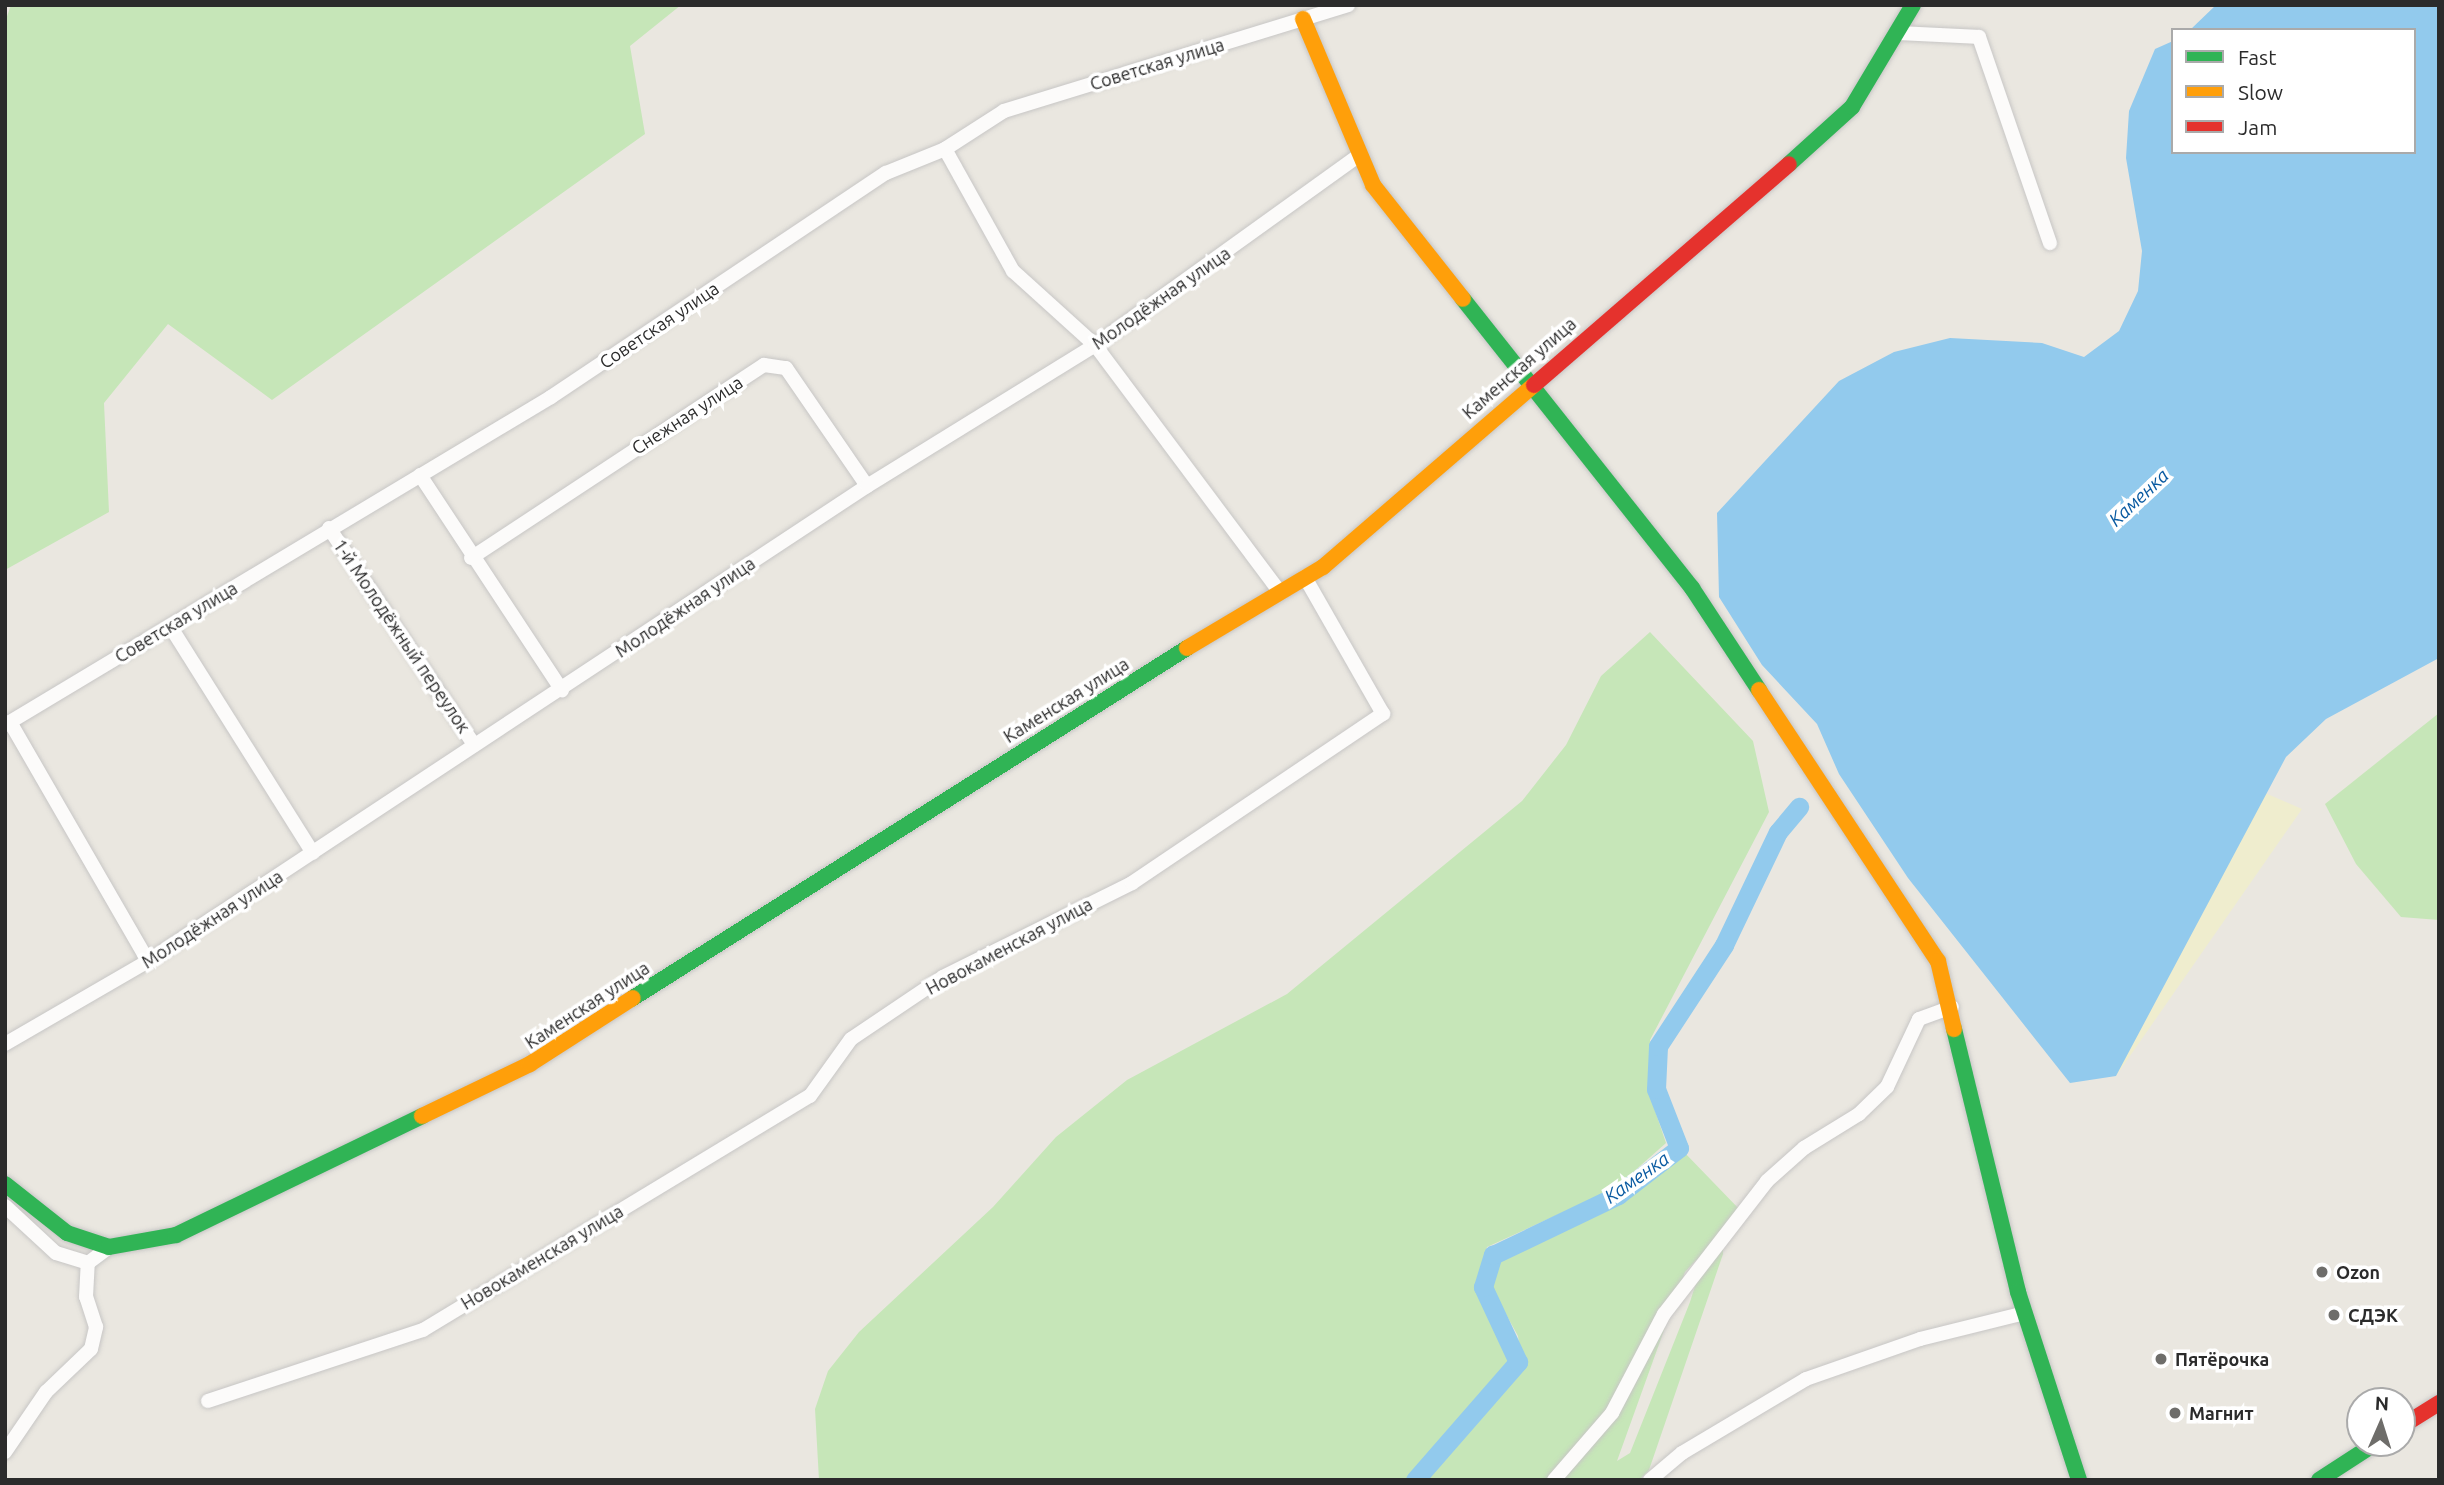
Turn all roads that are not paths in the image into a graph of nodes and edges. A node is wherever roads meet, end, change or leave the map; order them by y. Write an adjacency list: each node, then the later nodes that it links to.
1 (1348, 5): 3 (street, Советская улица)
2 (1913, 5): 4 (street, Каменская улица)
3 (1303, 19): 5 (street, Советская улица); 6 (street)
4 (1900, 33): 7 (street); 9 (street, Каменская улица)
5 (945, 149): 8 (street); 10 (street, Советская улица)
6 (1357, 157): 8 (street, Молодёжная улица); 9 (street)
7 (2050, 243)
8 (1095, 345): 11 (street, Молодёжная улица); 15 (street)
9 (1531, 383): 14 (street, Каменская улица); 22 (street)
10 (420, 475): 12 (street, Советская улица); 13 (street)
11 (867, 486): 13 (street, Снежная улица); 17 (street, Молодёжная улица)
12 (329, 528): 16 (street, Советская улица); 19 (street, 1-й Молодёжный переулок)
13 (471, 558): 17 (street)
14 (1306, 578): 15 (street, Каменская улица); 29 (street, Новокаменская улица)
15 (1280, 593): 26 (street, Каменская улица)
16 (170, 626): 18 (street, Советская улица); 20 (street)
17 (562, 690): 19 (street, Молодёжная улица)
18 (7, 723): 21 (street)
19 (474, 745): 20 (street, Молодёжная улица)
20 (313, 853): 21 (street, Молодёжная улица)
21 (148, 961): 23 (street, Молодёжная улица)
22 (1952, 1007): 28 (street); 34 (street)
23 (5, 1044)
24 (5, 1184): 26 (street)
25 (5, 1206): 27 (street)
26 (109, 1247): 27 (street)
27 (88, 1263): 32 (street)
28 (2025, 1313): 35 (street); 36 (street)
29 (208, 1401)
30 (2439, 1403): 31 (street)
31 (2416, 1417)
32 (5, 1451)
33 (2354, 1457): 37 (street)
34 (1554, 1480)
35 (1650, 1480)
36 (2079, 1480)
37 (2319, 1480)

